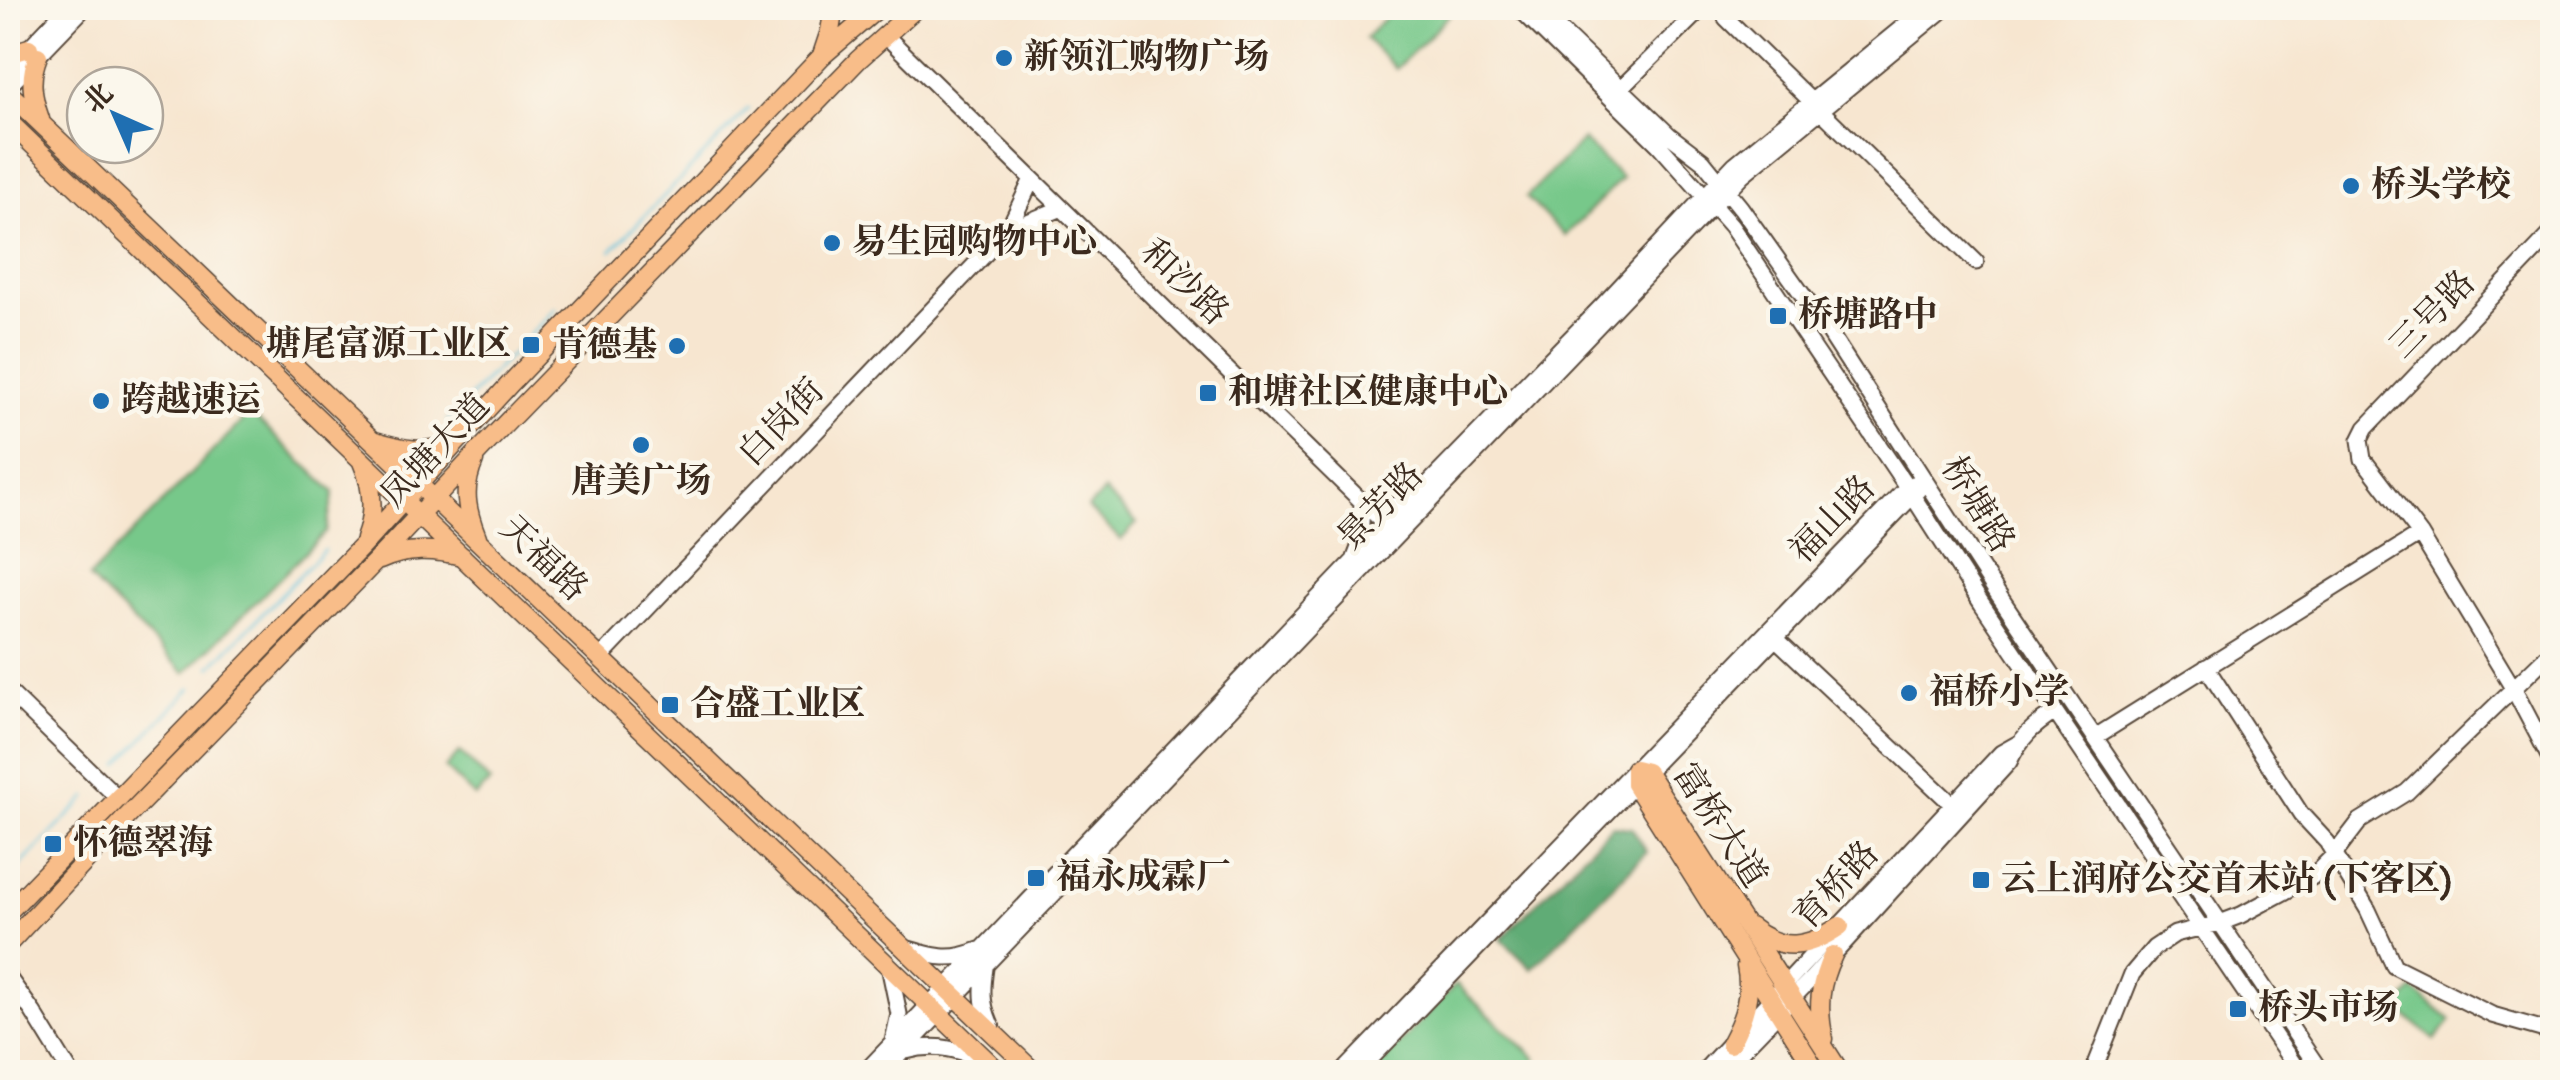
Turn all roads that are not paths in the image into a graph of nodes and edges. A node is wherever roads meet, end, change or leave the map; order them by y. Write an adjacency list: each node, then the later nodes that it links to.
1 (67, 8): 13 (street)
2 (84, 8): 13 (street)
3 (834, 8): 15 (main road)
4 (916, 8): 12 (main road, 凤塘大道)
5 (1519, 8): 25 (street, 桥塘路)
6 (1537, 8): 18 (street, 桥塘路)
7 (1702, 8): 18 (street)
8 (1926, 8): 19 (street, 景芳路)
9 (1945, 8): 19 (street, 景芳路)
10 (868, 11): 12 (main road, 和沙路); 15 (main road, 凤塘大道)
11 (1726, 18): 19 (street)
12 (884, 35): 23 (street, 和沙路); 32 (main road, 凤塘大道)
13 (33, 52): 14 (main road); 16 (street); 17 (street); 21 (main road)
14 (8, 54)
15 (822, 56): 30 (main road, 凤塘大道)
16 (8, 70)
17 (8, 89): 21 (main road, 天福路)
18 (1623, 90): 24 (street, 桥塘路)
19 (1816, 105): 24 (street, 景芳路); 29 (street)
20 (8, 120): 22 (main road, 天福路)
21 (42, 124): 31 (main road, 天福路)
22 (15, 133): 33 (main road, 天福路)
23 (1032, 179): 26 (street, 和沙路); 27 (street)
24 (1724, 186): 25 (street, 景芳路); 34 (street, 桥塘路)
25 (1710, 201): 36 (street, 桥塘路); 40 (street, 景芳路); 42 (street, 景芳路)
26 (1062, 208): 27 (street); 39 (street, 和沙路)
27 (1008, 230): 51 (street, 白岗街)
28 (2552, 233): 43 (street, 三号路)
29 (1976, 262)
30 (468, 430): 31 (main road); 35 (main road, 凤塘大道)
31 (372, 440): 35 (main road, 天福路)
32 (480, 450): 37 (main road, 凤塘大道); 44 (main road)
33 (360, 457): 38 (main road, 天福路); 45 (main road)
34 (1926, 479): 36 (street, 福山路); 56 (street, 桥塘路)
35 (418, 484): 37 (main road, 天福路); 38 (main road, 凤塘大道)
36 (1910, 491): 49 (street, 福山路); 55 (street, 桥塘路)
37 (434, 499): 41 (main road, 凤塘大道); 44 (main road, 天福路)
38 (404, 500): 41 (main road, 天福路); 45 (main road, 凤塘大道)
39 (1362, 502): 40 (street); 42 (street, 和沙路); 47 (street)
40 (1410, 503): 42 (street, 景芳路)
41 (420, 514): 46 (main road, 天福路); 48 (main road, 凤塘大道)
42 (1391, 531): 47 (street, 景芳路); 72 (street, 景芳路)
43 (2420, 534): 52 (street); 53 (street)
44 (479, 542): 51 (main road, 天福路)
45 (363, 545): 60 (main road, 凤塘大道)
46 (464, 557): 48 (main road); 73 (main road, 天福路)
47 (1354, 561): 72 (street, 景芳路)
48 (375, 562): 68 (main road, 凤塘大道)
49 (1772, 634): 59 (street, 福山路); 61 (street)
50 (2552, 655): 53 (street)
51 (600, 658): 69 (main road, 天福路)
52 (2206, 667): 56 (street); 62 (street)
53 (2513, 688): 58 (street); 62 (street)
54 (8, 691): 60 (street)
55 (2055, 712): 57 (street, 育桥路); 67 (street, 桥塘路)
56 (2096, 737): 65 (street, 桥塘路)
57 (2017, 744): 61 (street, 育桥路); 70 (street, 育桥路)
58 (2552, 762)
59 (1639, 775): 64 (main road, 富桥大道); 71 (main road, 富桥大道); 88 (street, 福山路); 89 (street, 福山路)
60 (118, 799): 63 (main road, 凤塘大道)
61 (1953, 805): 66 (street, 育桥路)
62 (2334, 856): 65 (street); 78 (street)
63 (8, 912)
64 (1740, 917): 66 (main road); 76 (main road, 富桥大道)
65 (2220, 923): 67 (street); 96 (street, 桥塘路)
66 (1840, 926): 76 (street, 育桥路)
67 (2201, 927): 94 (street); 95 (street, 桥塘路)
68 (8, 944)
69 (904, 948): 72 (street); 75 (main road, 天福路)
70 (1833, 955): 76 (street, 育桥路); 82 (main road)
71 (1743, 956): 76 (main road, 富桥大道); 80 (main road)
72 (984, 958): 75 (street, 景芳路); 79 (street)
73 (888, 966): 77 (main road, 天福路); 81 (street)
74 (8, 977): 84 (street)
75 (951, 993): 77 (street, 景芳路); 79 (main road, 天福路)
76 (1782, 999): 80 (street, 育桥路); 82 (main road, 富桥大道); 91 (street, 育桥路); 92 (main road, 富桥大道)
77 (934, 1010): 81 (street, 景芳路); 83 (main road, 天福路)
78 (2552, 1032)
79 (996, 1036): 87 (main road, 天福路)
80 (1730, 1044): 90 (street, 育桥路)
81 (898, 1048): 83 (street); 85 (street, 景芳路); 86 (street, 景芳路)
82 (1828, 1054): 93 (main road, 富桥大道)
83 (992, 1066)
84 (70, 1072)
85 (865, 1072)
86 (883, 1072)
87 (1034, 1072)
88 (1343, 1072)
89 (1357, 1072)
90 (1703, 1072)
91 (1721, 1072)
92 (1817, 1072)
93 (1840, 1072)
94 (2092, 1072)
95 (2299, 1072)
96 (2321, 1072)

